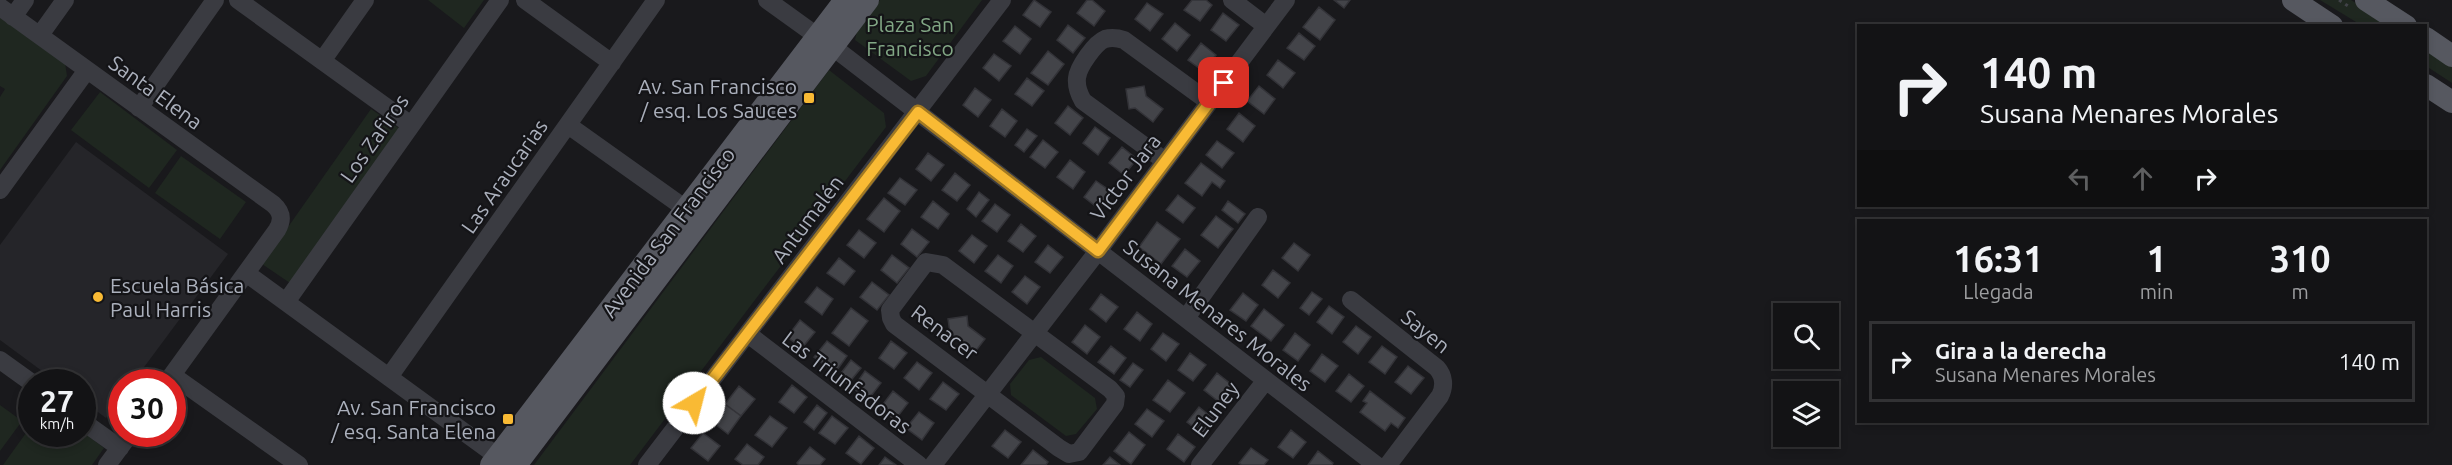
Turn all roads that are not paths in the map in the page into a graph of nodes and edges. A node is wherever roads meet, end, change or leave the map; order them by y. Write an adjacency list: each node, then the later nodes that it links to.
1 (25, 0): 17 (street)
2 (65, 0): 21 (street)
3 (215, 0): 31 (street)
4 (238, 0): 25 (street)
5 (365, 0): 25 (street)
6 (500, 0): 33 (street, Los Zafiros)
7 (525, 0): 26 (street)
8 (656, 0): 26 (street, Las Araucarias)
9 (767, 0): 23 (street, Susana Menares Morales)
10 (845, 0): 23 (main road, Avenida San Francisco)
11 (868, 0): 23 (main road, Avenida San Francisco)
12 (1002, 0): 32 (street, Antumalén)
13 (1232, 0): 20 (street)
14 (1286, 0): 20 (street, Víctor Jara)
15 (2292, 0): 18 (main road)
16 (2367, 0): 19 (main road)
17 (7, 12): 21 (street, Santa Elena)
18 (2329, 24)
19 (2403, 24)
20 (1266, 27): 29 (street, Víctor Jara)
21 (40, 35): 27 (street, Santa Elena)
22 (2427, 39): 24 (main road)
23 (825, 42): 32 (street, Susana Menares Morales); 37 (main road, Avenida San Francisco); 54 (main road, Avenida San Francisco)
24 (2452, 56)
25 (322, 61): 33 (street)
26 (612, 63): 34 (street, Las Araucarias)
27 (87, 70): 31 (street, Santa Elena); 36 (street)
28 (2427, 86): 30 (main road)
29 (1209, 102): 35 (street, Víctor Jara); 35 (street)
30 (2452, 102)
31 (139, 108): 40 (street, Santa Elena)
32 (918, 112): 39 (street, Susana Menares Morales); 45 (street, Antumalén)
33 (411, 125): 42 (street, Los Zafiros)
34 (568, 125): 37 (street); 49 (street, Las Araucarias)
35 (1165, 161): 39 (street, Víctor Jara)
36 (0, 190)
37 (686, 209): 54 (main road, Avenida San Francisco)
38 (1258, 218): 43 (street)
39 (1098, 251): 43 (street, Susana Menares Morales); 44 (street, Víctor Jara)
40 (246, 273): 42 (street); 47 (street)
41 (1351, 300): 62 (street, Sayen)
42 (286, 302): 49 (street)
43 (1185, 318): 50 (street, Susana Menares Morales)
44 (1034, 332): 52 (street, Víctor Jara); 52 (street); 52 (street, Renacer)
45 (748, 334): 57 (street, Antumalén); 58 (street, Las Triunfadoras)
46 (0, 360): 48 (street)
47 (177, 369)
48 (18, 373)
49 (389, 377): 54 (street)
50 (1266, 380): 60 (street, Eluney); 61 (street, Susana Menares Morales)
51 (186, 390): 56 (street)
52 (988, 393): 59 (street, Víctor Jara)
53 (120, 447): 55 (street)
54 (501, 462)
55 (107, 465)
56 (299, 465)
57 (647, 465)
58 (919, 465)
59 (933, 465)
60 (1200, 465)
61 (1376, 465)
62 (1388, 465)

